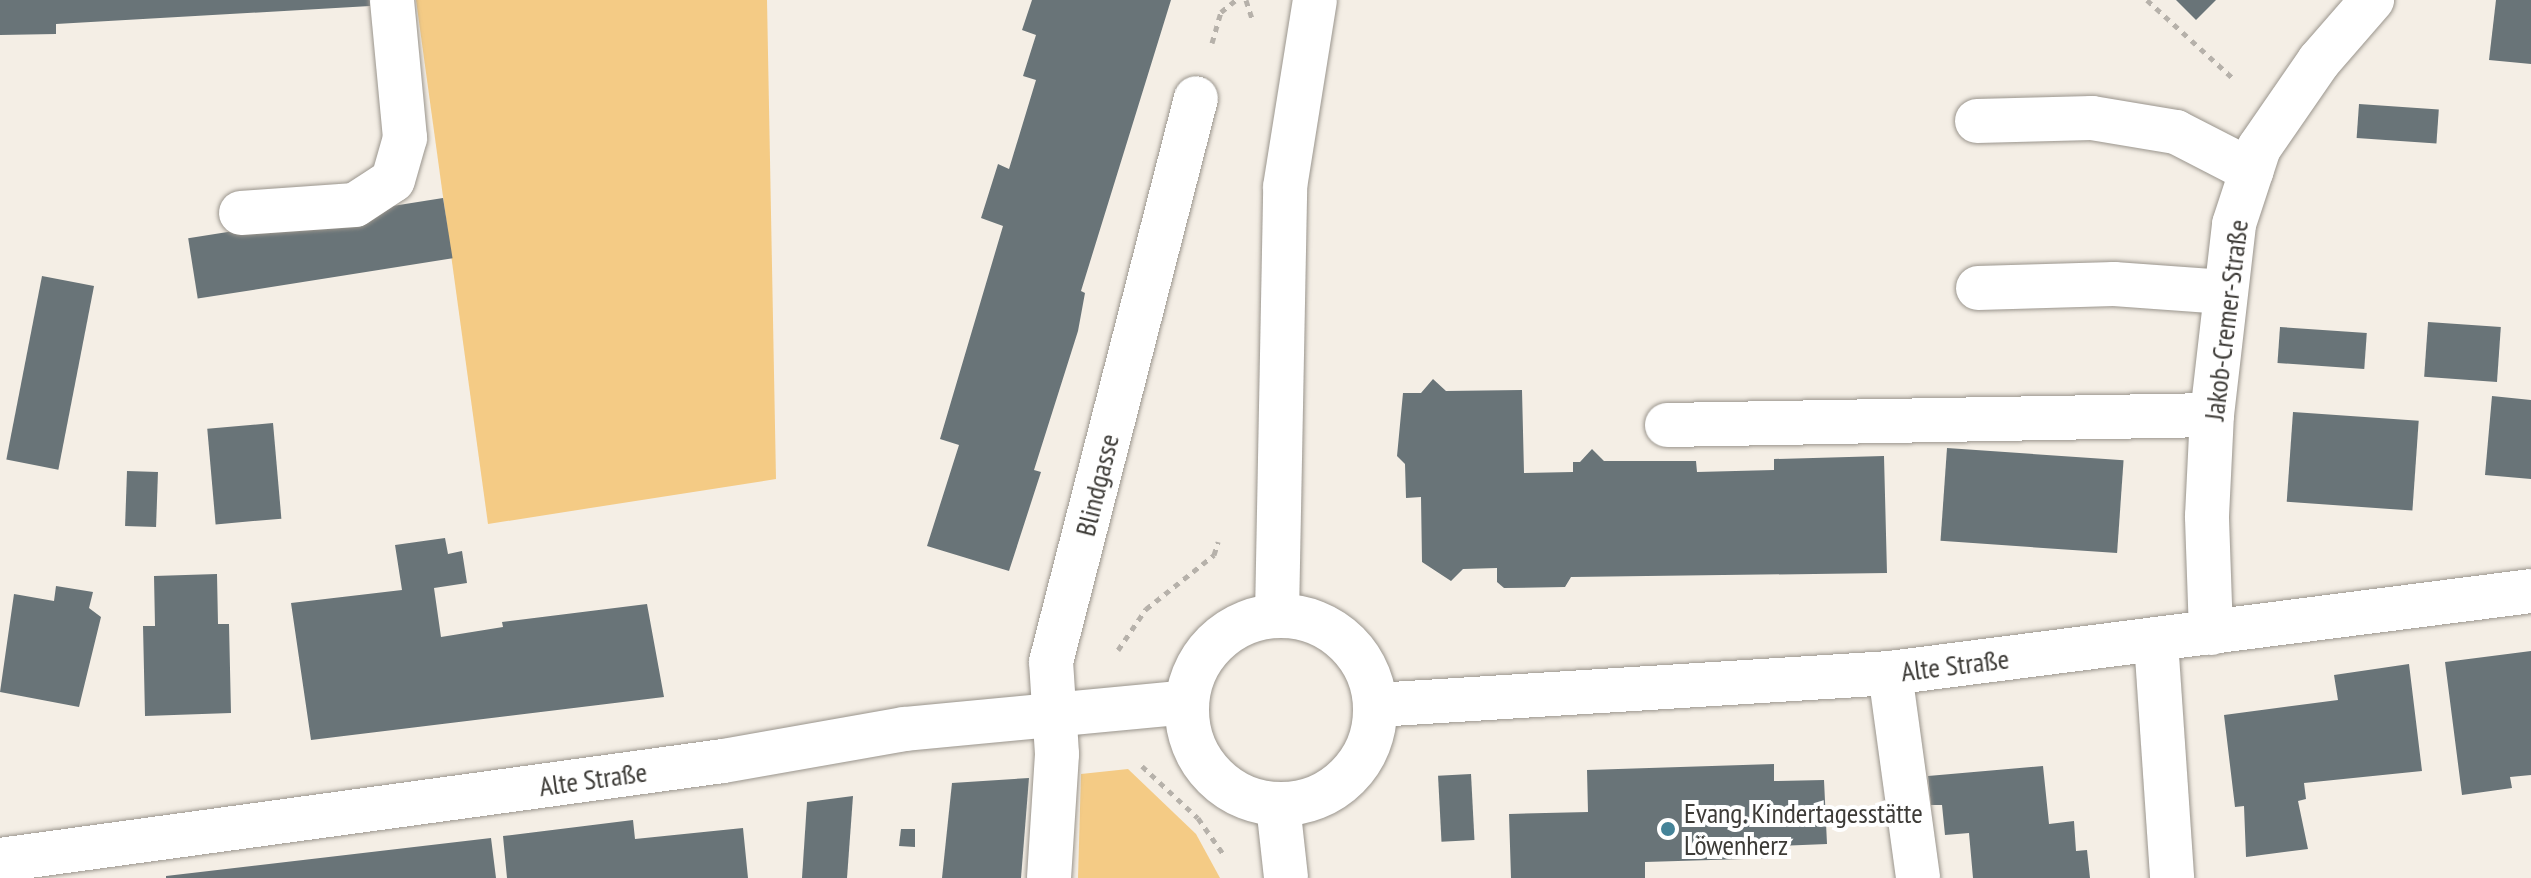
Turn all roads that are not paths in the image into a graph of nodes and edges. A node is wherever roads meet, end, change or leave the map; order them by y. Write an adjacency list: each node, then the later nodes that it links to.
1 (392, 0): 7 (street)
2 (1315, 0): 13 (street)
3 (2372, 0): 6 (street, Jakob-Cremer-Straße)
4 (1196, 98): 19 (street, Blindgasse)
5 (1977, 121): 6 (street)
6 (2252, 171): 9 (street, Jakob-Cremer-Straße)
7 (241, 213)
8 (1978, 288): 9 (street)
9 (2225, 292): 10 (street, Jakob-Cremer-Straße)
10 (2212, 415): 11 (street); 14 (street, Jakob-Cremer-Straße)
11 (1667, 425)
12 (2531, 591): 14 (street, Alte Straße)
13 (1277, 615): 17 (street); 18 (street)
14 (2211, 633): 15 (street, Alte Straße)
15 (2156, 641): 16 (street, Alte Straße); 25 (street)
16 (1890, 673): 18 (street, Alte Straße); 24 (street)
17 (1187, 702): 19 (street, Alte Straße); 20 (street)
18 (1376, 705): 20 (street)
19 (1055, 711): 21 (street, Alte Straße); 22 (street, Blindgasse)
20 (1278, 805): 23 (street)
21 (0, 860)
22 (1049, 878)
23 (1286, 878)
24 (1918, 878)
25 (2172, 878)

